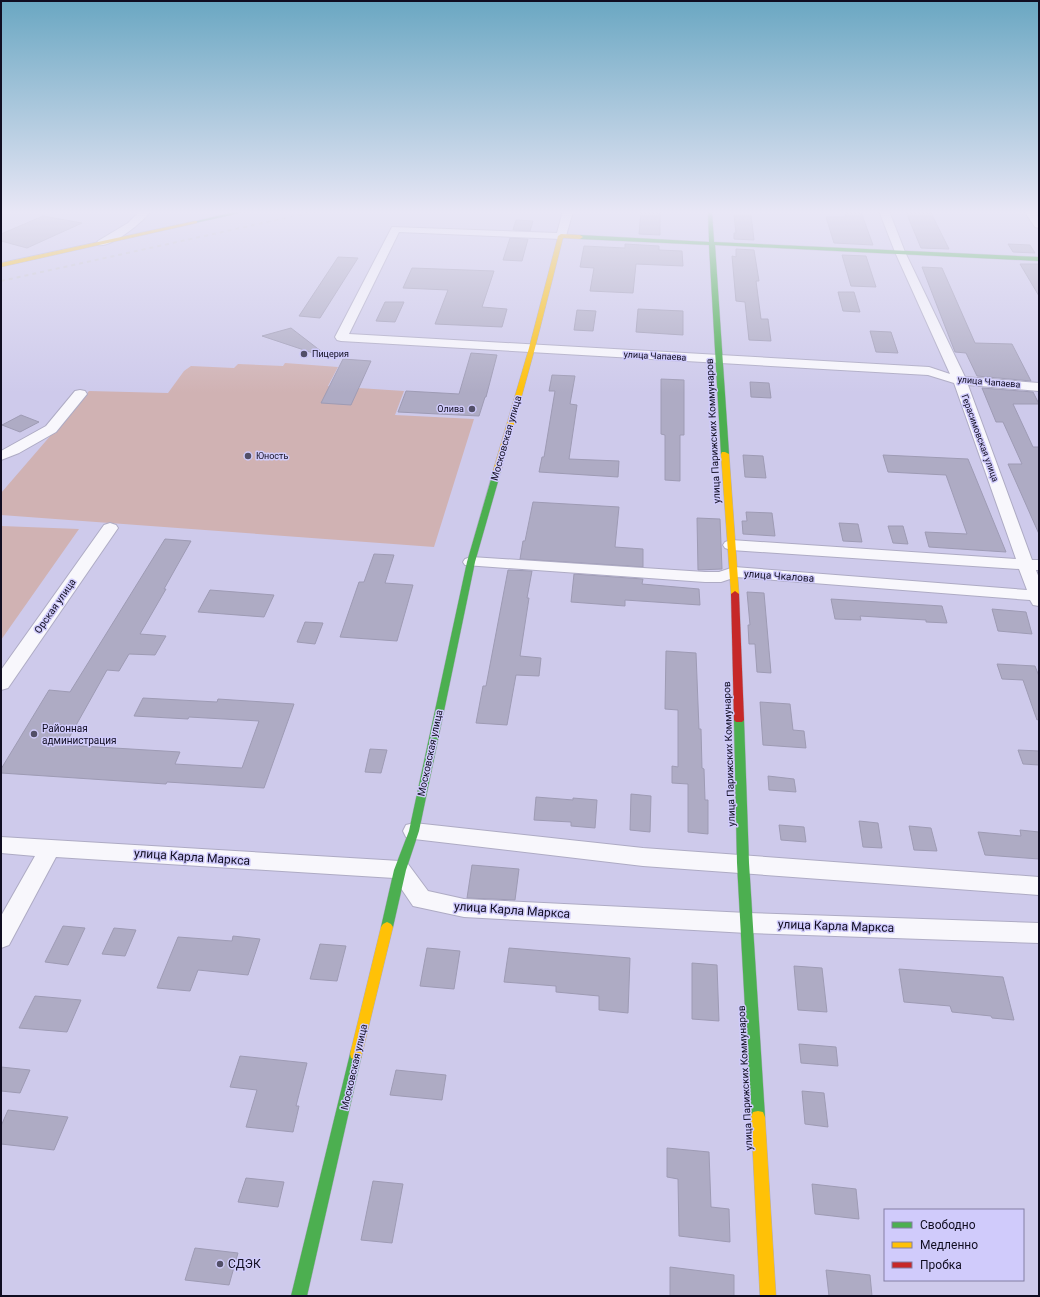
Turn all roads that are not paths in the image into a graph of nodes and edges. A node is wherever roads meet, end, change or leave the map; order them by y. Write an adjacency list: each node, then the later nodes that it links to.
1 (374, 272): 5 (street, улица Чапаева)
2 (552, 272): 5 (street, Московская улица)
3 (715, 272): 6 (street, улица Парижских Коммунаров)
4 (909, 272): 7 (street, Герасимовская улица)
5 (532, 348): 6 (street, улица Чапаева); 13 (street, Московская улица)
6 (720, 360): 7 (street, улица Чапаева); 12 (street, улица Парижских Коммунаров)
7 (960, 381): 8 (street, улица Чапаева); 14 (street, Герасимовская улица)
8 (1039, 387)
9 (80, 394): 10 (street)
10 (1, 456)
11 (110, 528): 17 (street, Орская улица)
12 (731, 546): 14 (street); 15 (street, улица Парижских Коммунаров)
13 (471, 562): 15 (street, улица Чкалова); 18 (street, Московская улица)
14 (1033, 565): 16 (street, Герасимовская улица)
15 (734, 572): 16 (street, улица Чкалова); 21 (street, улица Парижских Коммунаров)
16 (1038, 597)
17 (1, 684)
18 (414, 831): 21 (street); 22 (street, Московская улица)
19 (1, 845): 20 (street, улица Карла Маркса)
20 (50, 848): 22 (street, улица Карла Маркса); 26 (street)
21 (743, 863): 23 (street); 24 (street, улица Парижских Коммунаров)
22 (400, 870): 24 (street, улица Карла Маркса); 27 (street, Московская улица)
23 (1039, 886)
24 (747, 923): 25 (street, улица Карла Маркса); 28 (street, улица Парижских Коммунаров)
25 (1039, 933)
26 (1, 938)
27 (300, 1296)
28 (768, 1296)

